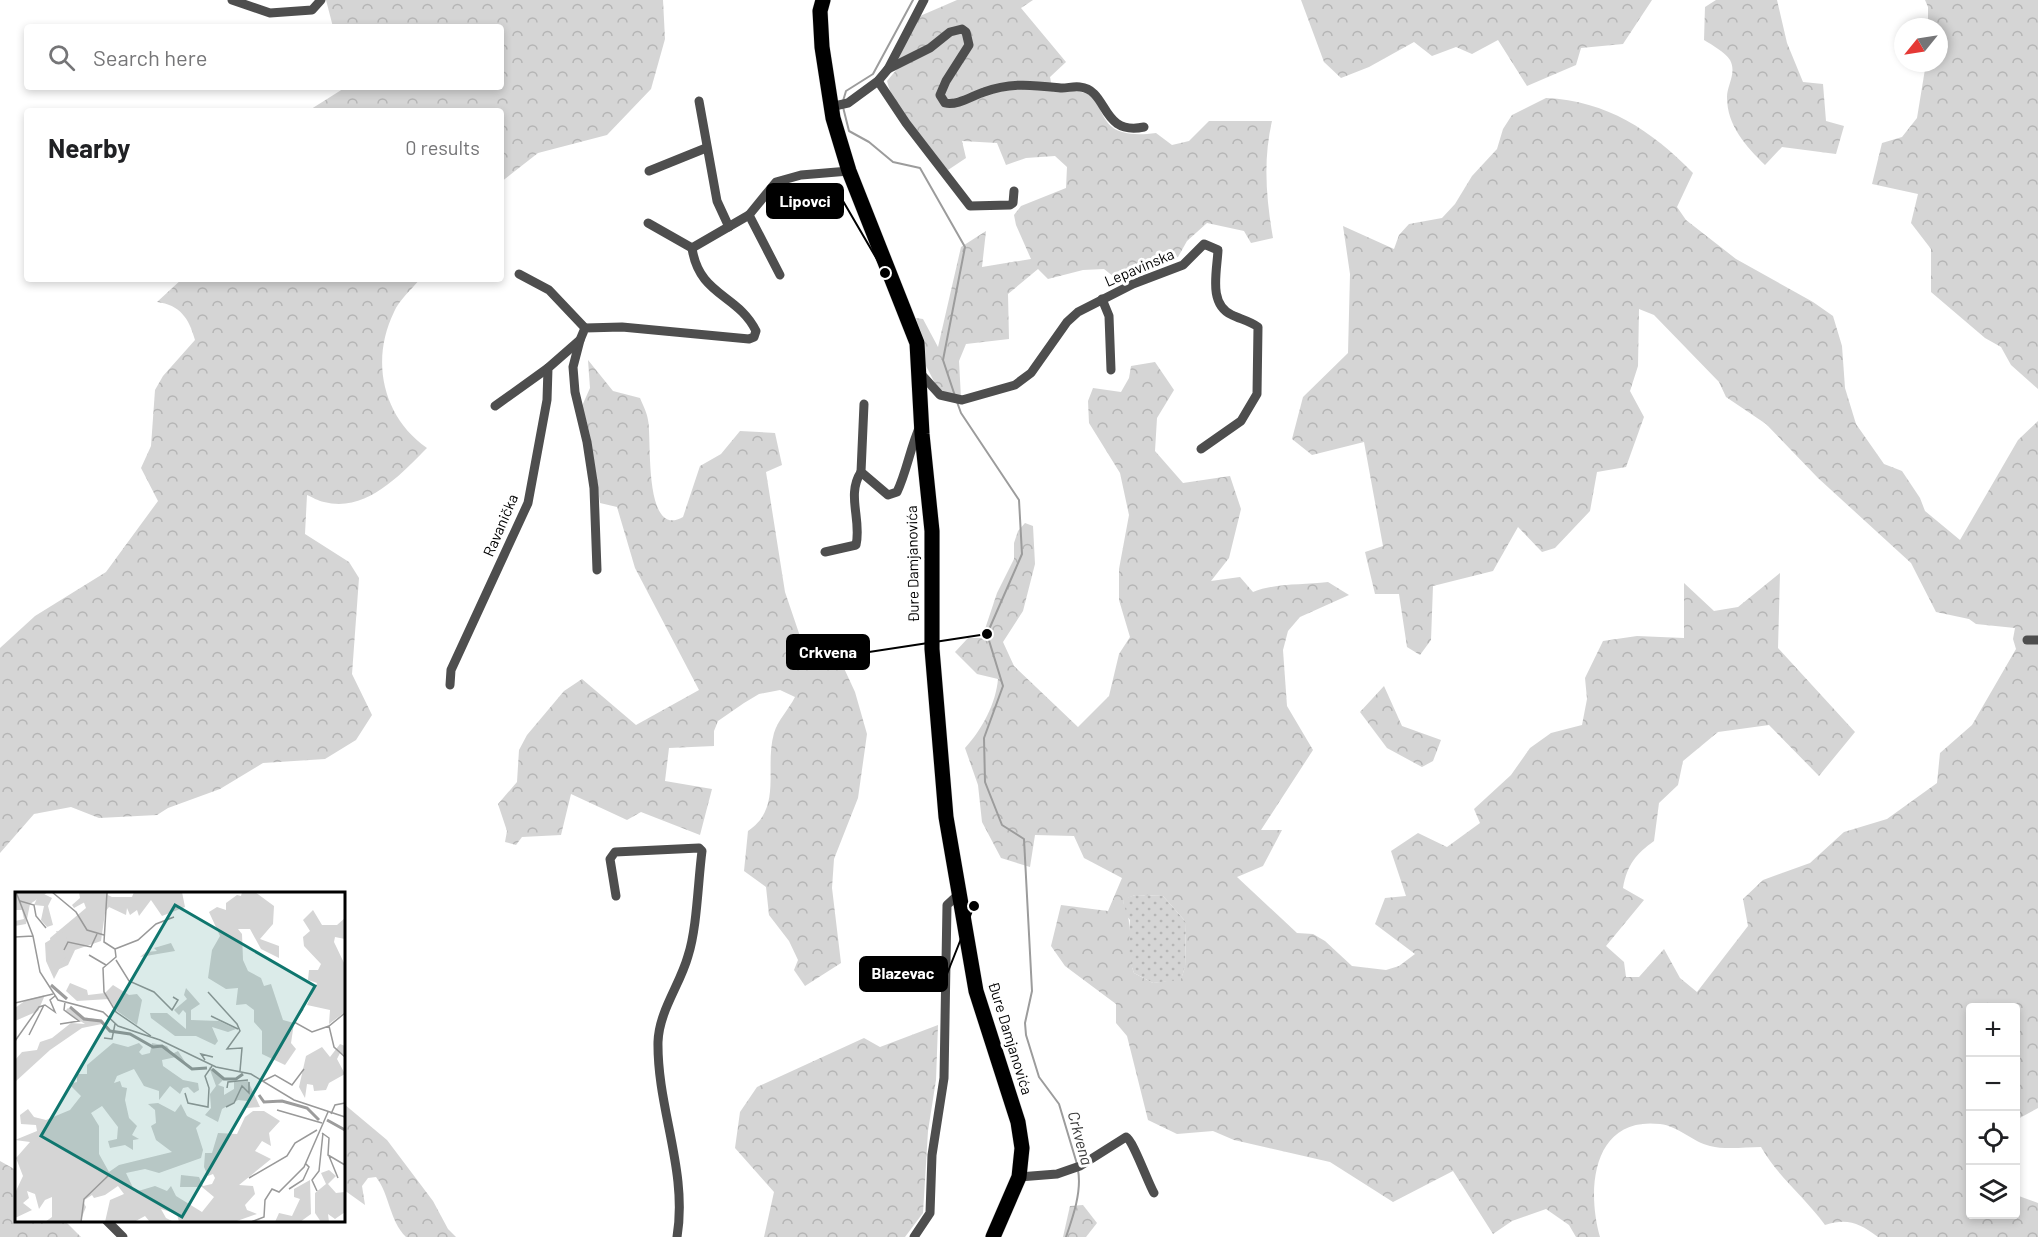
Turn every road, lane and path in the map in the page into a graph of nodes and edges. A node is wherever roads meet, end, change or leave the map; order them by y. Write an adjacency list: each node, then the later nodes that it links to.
1 (232, 0): 2 (street)
2 (321, 0)
3 (823, 0): 8 (main road, Đure Damjanovića)
4 (924, 0): 5 (street)
5 (888, 69): 6 (street); 9 (street)
6 (878, 81): 8 (street); 13 (street)
7 (699, 100): 10 (street)
8 (839, 106): 12 (main road, Đure Damjanovića)
9 (1144, 127)
10 (706, 148): 11 (street); 16 (street)
11 (649, 171)
12 (849, 171): 14 (street); 25 (main road, Đure Damjanovića)
13 (1014, 190)
14 (749, 215): 16 (street); 19 (street)
15 (648, 223): 17 (street)
16 (729, 227): 17 (street)
17 (692, 248): 21 (street)
18 (519, 274): 21 (street)
19 (780, 275)
20 (1102, 299): 24 (street, Lepavinska); 25 (street, Lepavinska); 29 (street, Lepavinska)
21 (585, 328): 22 (street)
22 (580, 340): 23 (street); 32 (street)
23 (548, 368): 27 (street); 35 (street, Ravanička)
24 (1111, 370)
25 (921, 374): 28 (main road, Đure Damjanovića)
26 (864, 404): 30 (street)
27 (495, 406)
28 (921, 423): 30 (street); 36 (main road, Đure Damjanovića)
29 (1201, 449)
30 (861, 472): 31 (street)
31 (825, 552)
32 (597, 570)
33 (2027, 640): 34 (street)
34 (2038, 640)
35 (450, 685)
36 (960, 893): 38 (main road, Đure Damjanovića); 43 (street)
37 (616, 896): 42 (street)
38 (1019, 1177): 39 (street); 44 (main road, Đure Damjanovića)
39 (1154, 1193)
40 (107, 1222): 41 (street)
41 (123, 1237)
42 (677, 1237)
43 (914, 1237)
44 (993, 1237)

